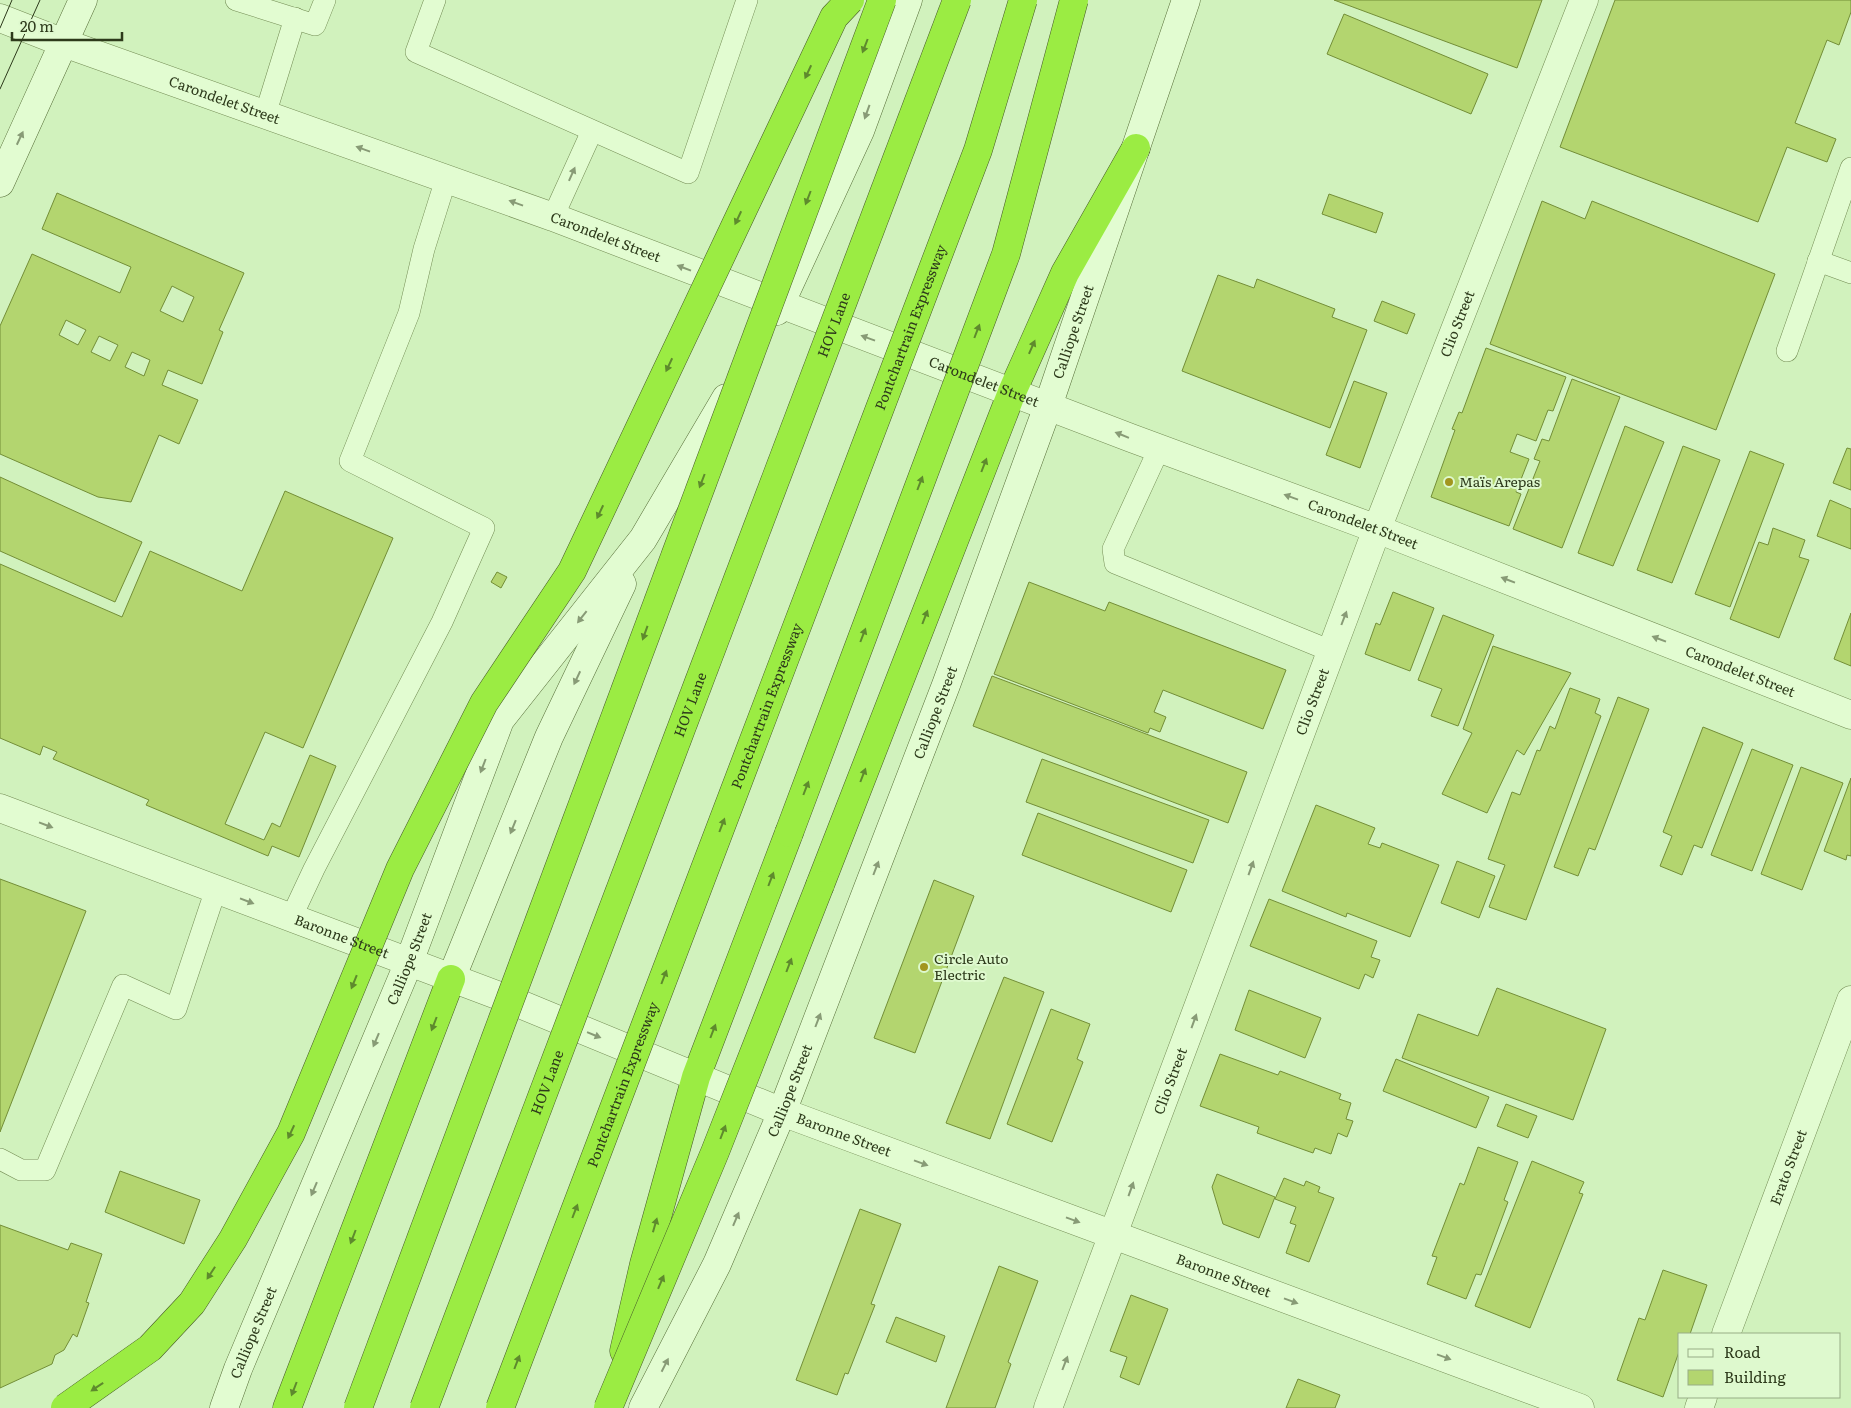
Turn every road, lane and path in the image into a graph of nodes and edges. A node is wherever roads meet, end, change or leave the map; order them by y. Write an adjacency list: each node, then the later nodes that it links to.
1 (83, 0): 16 (street)
2 (236, 0): 15 (lane)
3 (325, 0): 15 (lane)
4 (435, 0): 18 (lane)
5 (747, 0): 18 (lane)
6 (850, 0): 46 (highway, one-way to 46, bridge)
7 (882, 0): 49 (highway, one-way to 49, bridge)
8 (908, 0): 26 (street, Calliope Street, one-way to 26)
9 (957, 0): 50 (highway, HOV Lane, bridge)
10 (1024, 0): 51 (highway, Pontchartrain Expressway, one-way to 10, bridge)
11 (1074, 0): 41 (highway, one-way to 11, bridge)
12 (1186, 0): 19 (street, Calliope Street)
13 (1584, 0): 31 (street, Clio Street)
14 (0, 18): 16 (street, Carondelet Street)
15 (295, 18): 17 (lane)
16 (64, 43): 17 (street, Carondelet Street); 22 (street, one-way to 16)
17 (265, 115): 21 (street, Carondelet Street, one-way to 17)
18 (592, 131): 23 (lane, one-way to 18)
19 (1136, 148): 28 (highway, one-way to 19); 29 (street, Calliope Street)
20 (1851, 168): 24 (lane)
21 (446, 179): 23 (street, Carondelet Street, one-way to 21); 37 (lane)
22 (0, 183)
23 (553, 217): 26 (street, Carondelet Street, one-way to 23)
24 (1818, 261): 25 (lane); 27 (lane)
25 (1851, 273)
26 (781, 305): 28 (street, Carondelet Street, one-way to 26); 32 (street, Calliope Street)
27 (1787, 351)
28 (1012, 392): 29 (street, Carondelet Street); 52 (highway, one-way to 28, bridge)
29 (1048, 406): 30 (street, Carondelet Street, one-way to 29); 42 (street, Calliope Street, one-way to 29)
30 (1158, 449): 31 (street, Carondelet Street, one-way to 30); 33 (lane)
31 (1377, 529): 33 (street, Clio Street, one-way to 31); 34 (street, Carondelet Street, one-way to 31)
32 (643, 539): 38 (street, Calliope Street, one-way to 38); 39 (street, Calliope Street, one-way to 39)
33 (1331, 651): 44 (street, Clio Street, one-way to 33)
34 (1851, 715)
35 (0, 808): 36 (street, Baronne Street, one-way to 36)
36 (216, 890): 37 (street, Baronne Street, one-way to 37); 43 (lane)
37 (291, 918): 38 (street, Baronne Street)
38 (409, 962): 39 (street, Baronne Street); 47 (street, Calliope Street, one-way to 47)
39 (451, 979): 41 (street, Baronne Street, one-way to 41); 48 (highway, one-way to 48)
40 (1851, 1000): 45 (street, Erato Street)
41 (696, 1076): 42 (street, Baronne Street); 52 (highway, one-way to 41)
42 (782, 1112): 44 (street, Baronne Street, one-way to 44); 53 (street, Calliope Street, one-way to 42)
43 (0, 1159)
44 (1114, 1235): 54 (street, Clio Street, one-way to 44); 55 (street, Baronne Street, one-way to 55)
45 (1726, 1333)
46 (65, 1408)
47 (224, 1408)
48 (287, 1408)
49 (358, 1408)
50 (424, 1408)
51 (500, 1408)
52 (609, 1408)
53 (643, 1408)
54 (1048, 1408)
55 (1580, 1408)

